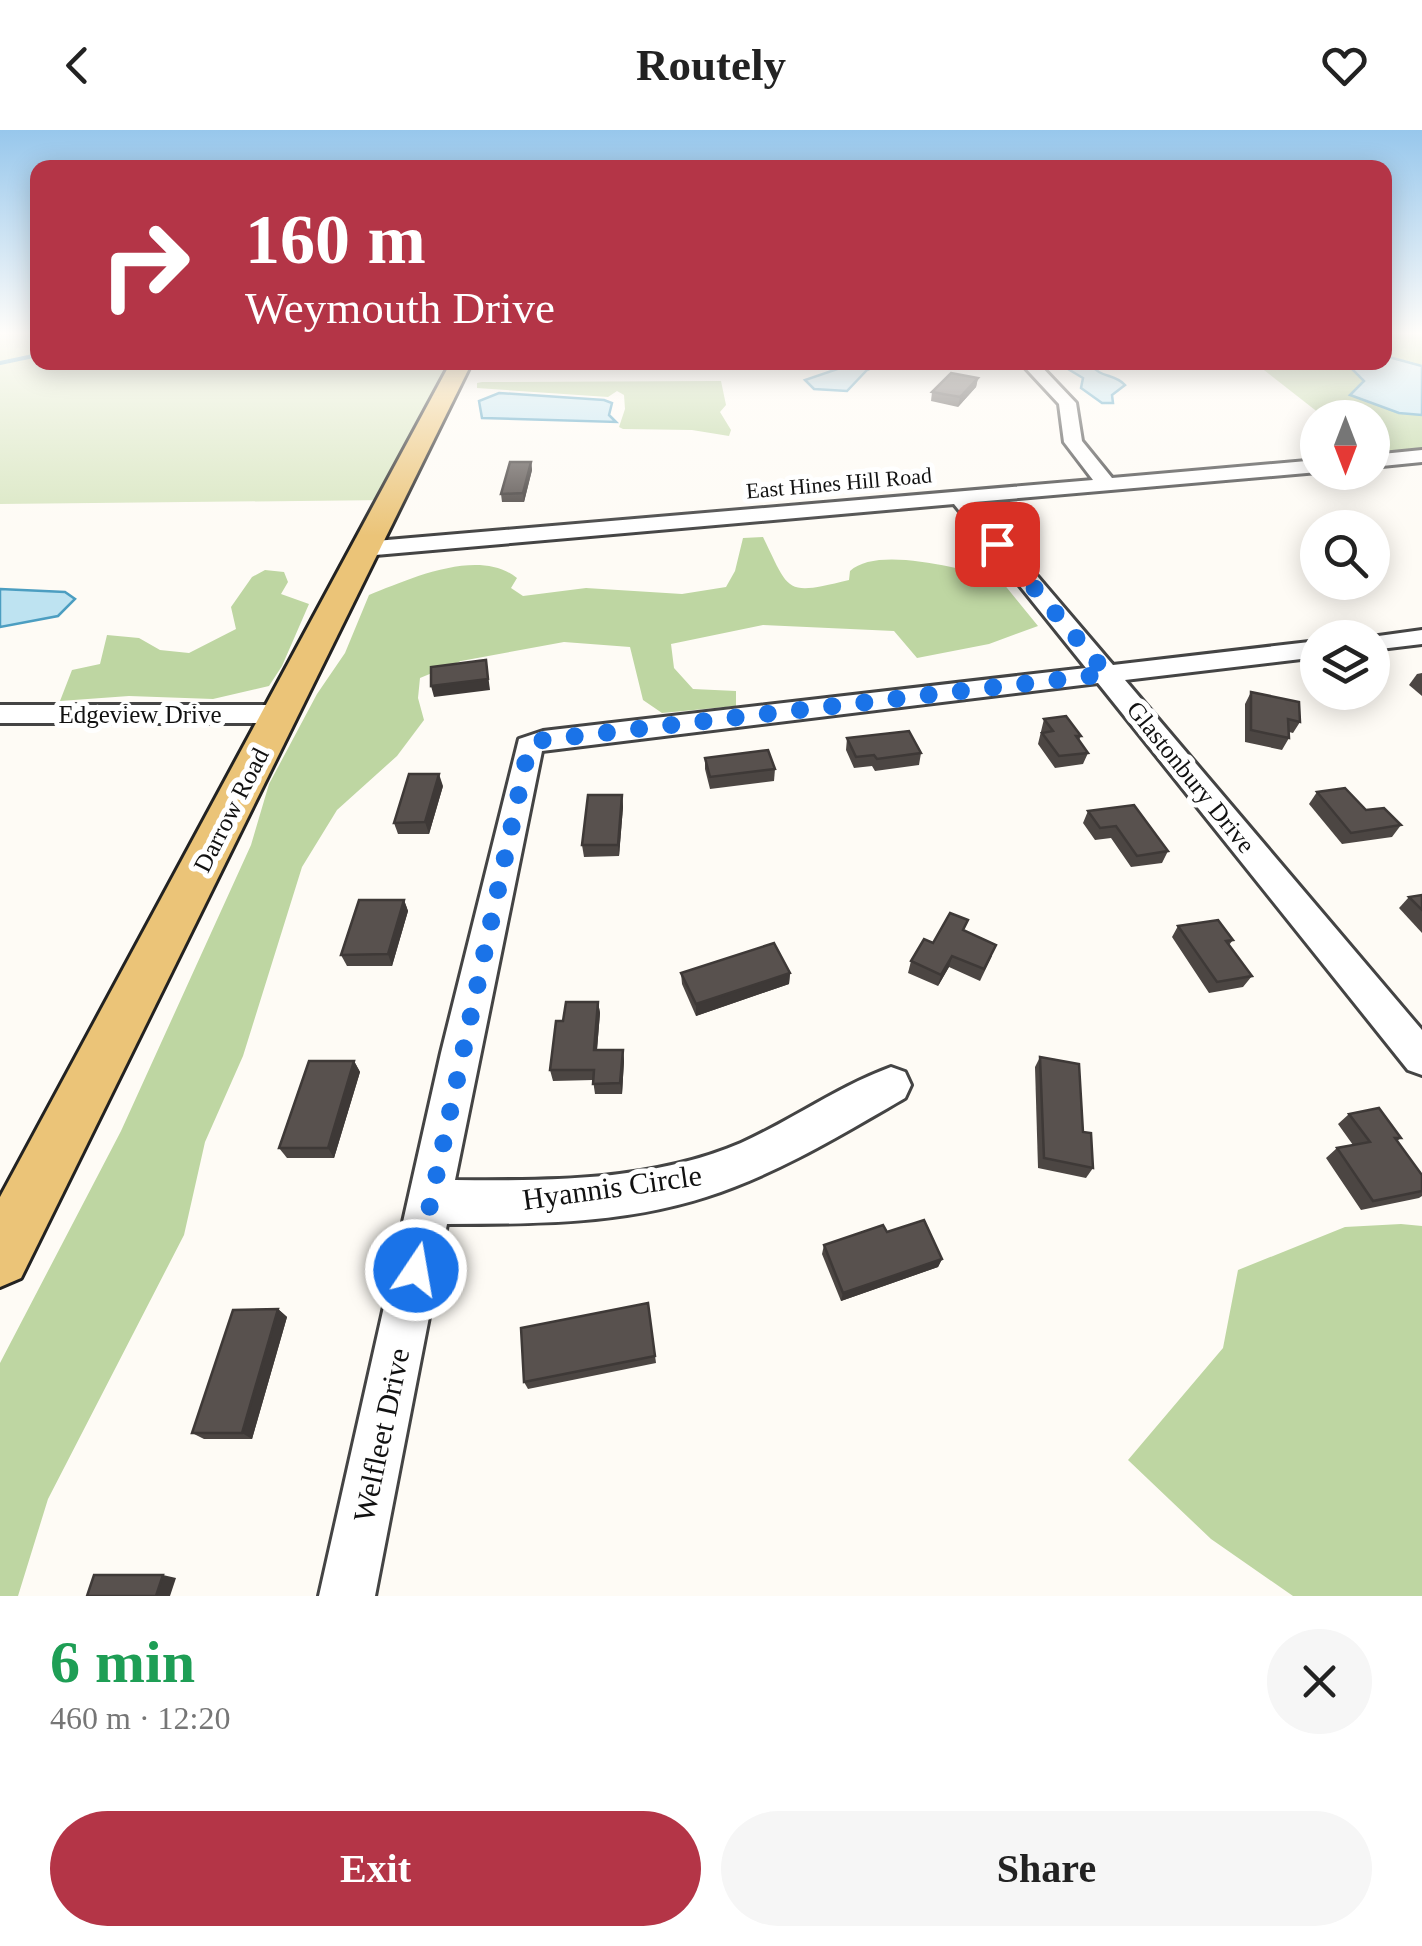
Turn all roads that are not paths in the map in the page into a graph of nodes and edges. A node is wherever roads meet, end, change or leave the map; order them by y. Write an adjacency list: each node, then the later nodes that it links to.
1 (442, 399): 8 (main road, Darrow Road)
2 (1064, 399): 6 (street)
3 (1422, 456): 4 (street)
4 (1390, 459)
5 (1300, 468): 6 (street, East Hines Hill Road)
6 (1107, 484): 7 (street, East Hines Hill Road)
7 (959, 498): 8 (street, East Hines Hill Road); 12 (street, Glastonbury Drive)
8 (364, 549): 14 (main road, Darrow Road)
9 (1422, 637): 10 (street)
10 (1390, 641)
11 (1300, 651): 12 (street)
12 (1107, 674): 15 (street, Glastonbury Drive); 17 (street, Welfleet Drive)
13 (0, 714): 14 (street, Edgeview Drive)
14 (280, 714): 18 (main road, Darrow Road)
15 (1422, 1058)
16 (891, 1085): 17 (street, Hyannis Circle)
17 (431, 1202): 19 (street, Welfleet Drive)
18 (0, 1257)
19 (347, 1596)

